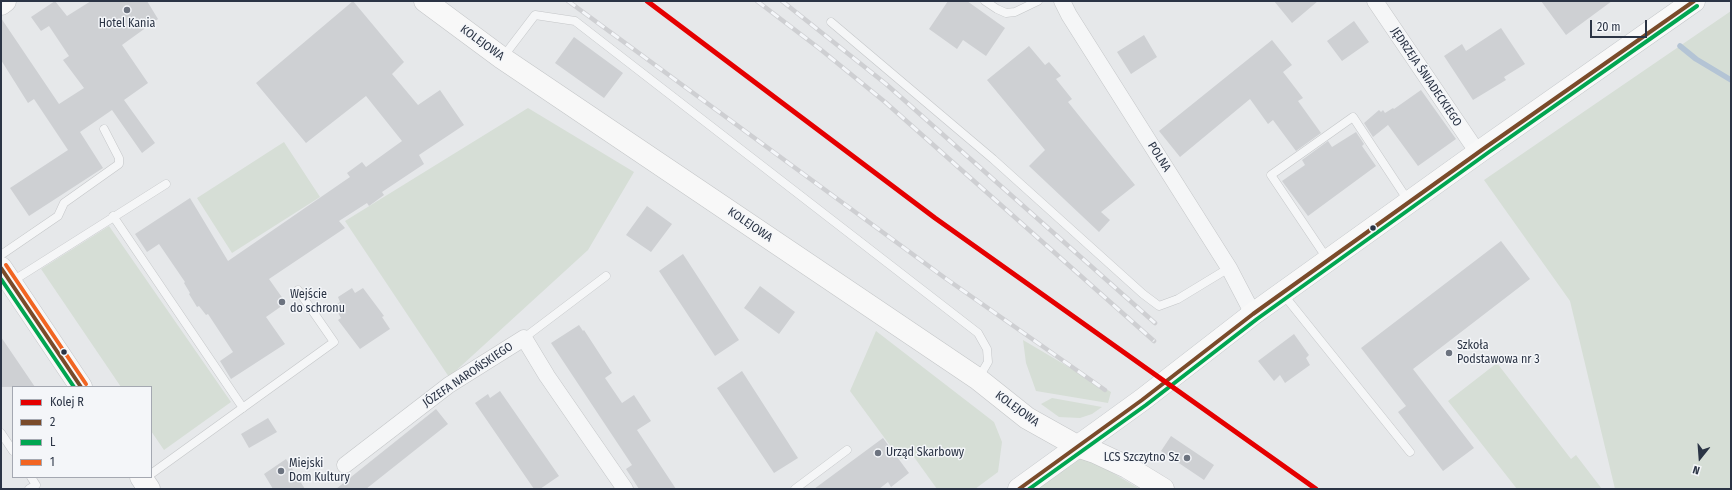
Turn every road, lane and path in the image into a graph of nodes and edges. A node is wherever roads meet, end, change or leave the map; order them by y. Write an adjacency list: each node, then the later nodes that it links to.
1 (5, 1): 8 (main road)
2 (425, 1): 10 (main road, KOLEJOWA)
3 (986, 1): 4 (lane)
4 (1038, 1)
5 (1062, 1): 18 (street, POLNA)
6 (1374, 1): 12 (street, JĘDRZEJA ŚNIADECKIEGO)
7 (1694, 1): 12 (main road)
8 (1, 4)
9 (831, 22): 18 (lane)
10 (502, 58): 25 (main road, KOLEJOWA); 25 (lane)
11 (104, 129): 16 (lane)
12 (1478, 153): 14 (main road)
13 (166, 184): 15 (lane)
14 (1410, 203): 17 (main road); 17 (lane)
15 (113, 216): 19 (lane); 27 (lane)
16 (1, 255)
17 (1329, 260): 22 (main road)
18 (1229, 268): 23 (street, POLNA)
19 (6, 275): 26 (main road)
20 (606, 276): 24 (lane)
21 (298, 290): 27 (lane)
22 (1282, 294): 23 (main road); 32 (lane)
23 (1253, 314): 29 (main road)
24 (524, 338): 33 (street, JÓZEFA NAROŃSKIEGO); 37 (street, JÓZEFA NAROŃSKIEGO)
25 (978, 380): 29 (main road, KOLEJOWA)
26 (80, 386)
27 (243, 408): 34 (lane)
28 (1, 433): 30 (lane)
29 (1078, 446): 39 (main road); 40 (main road, KOLEJOWA)
30 (12, 450)
31 (847, 450): 38 (lane)
32 (1410, 452)
33 (345, 465)
34 (152, 475)
35 (32, 478): 36 (lane)
36 (29, 489)
37 (625, 489)
38 (795, 489)
39 (1019, 489)
40 (1162, 489)

